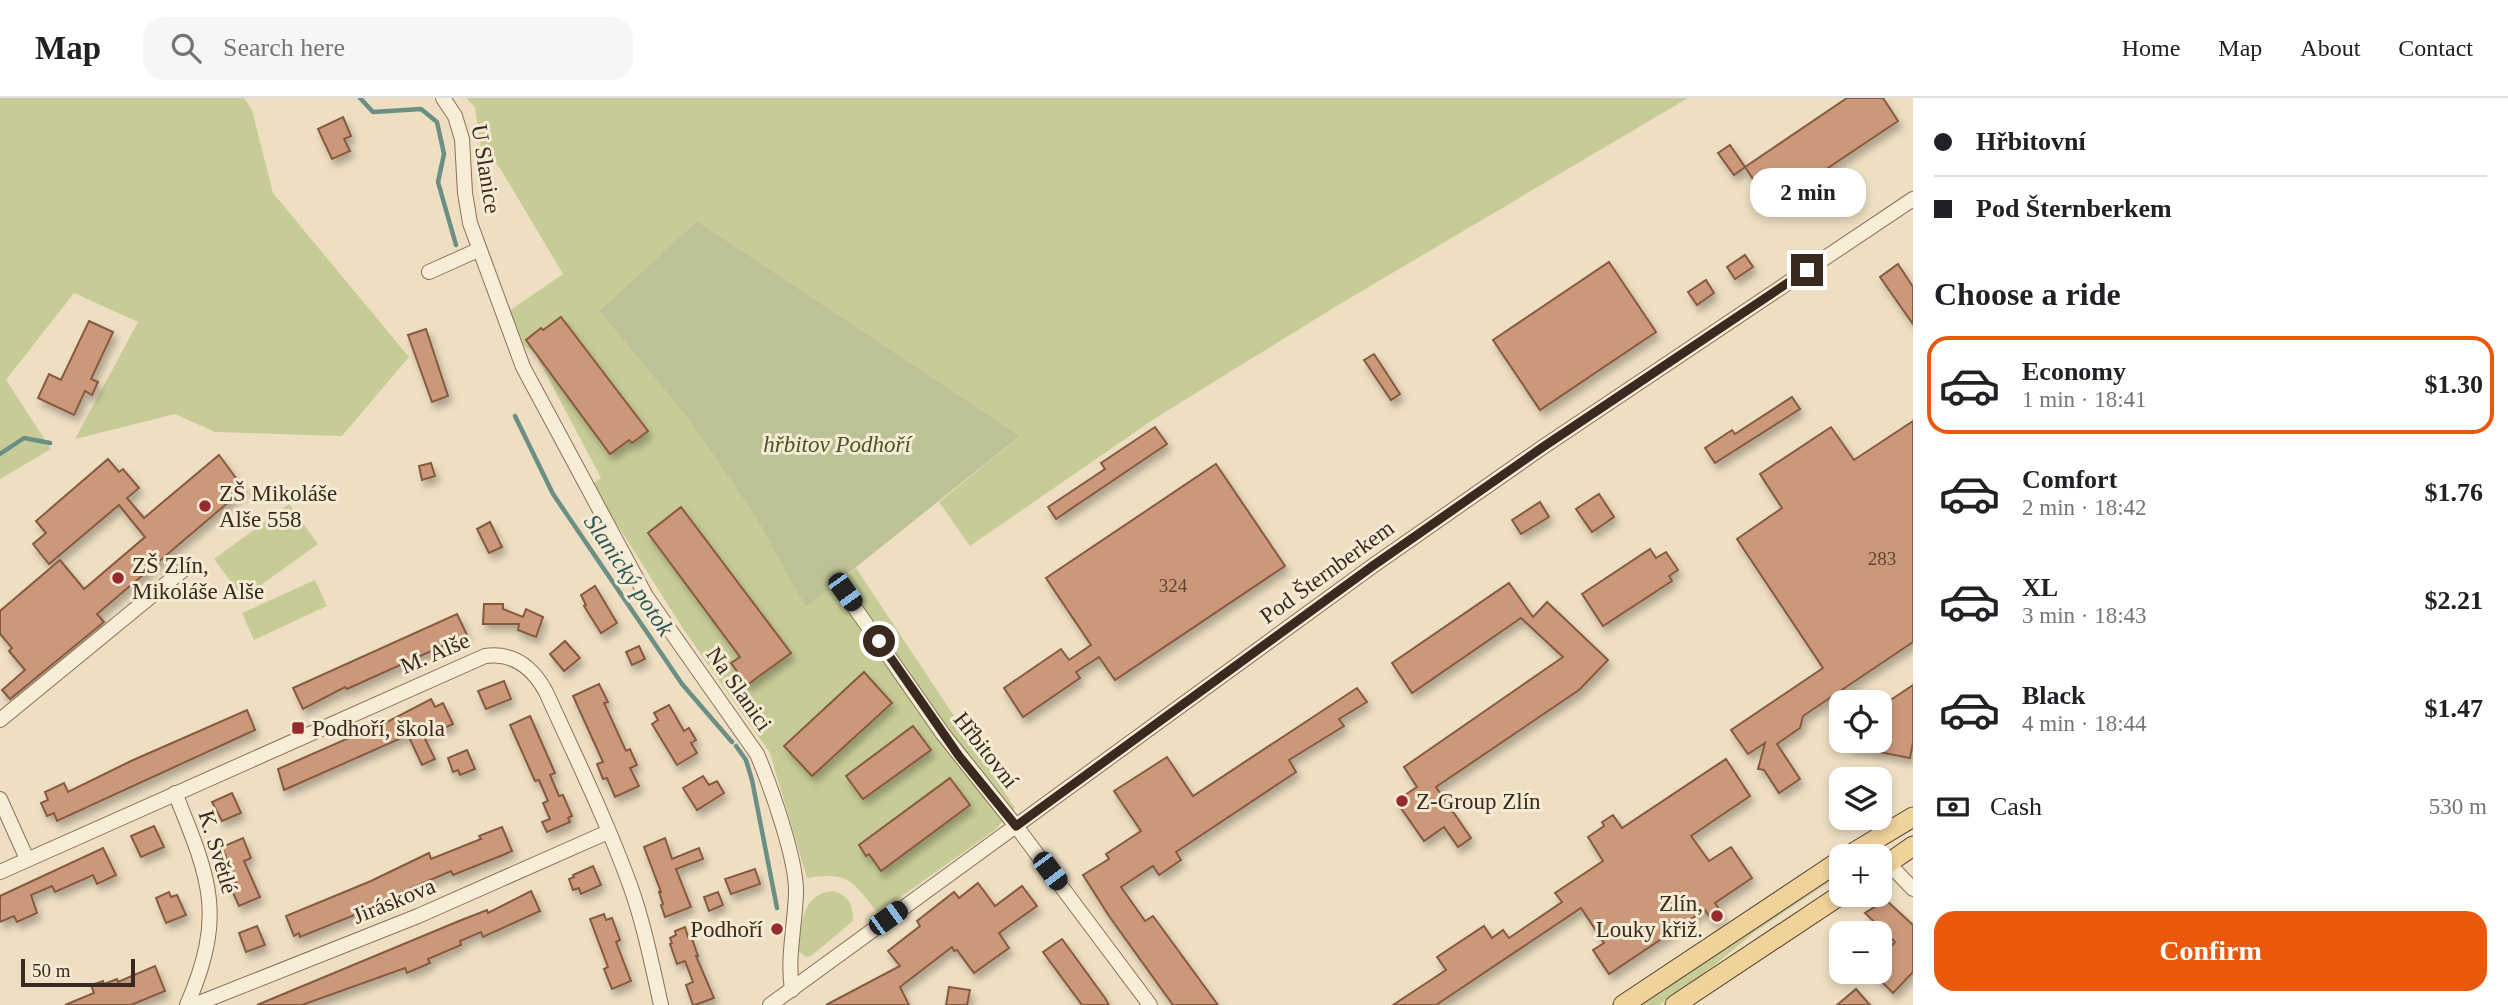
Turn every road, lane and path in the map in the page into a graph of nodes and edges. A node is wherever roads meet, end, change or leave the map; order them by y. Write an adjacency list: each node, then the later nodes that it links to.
1 (443, 98): 3 (street, U Slanice)
2 (1913, 199): 11 (street, Pod Šternberkem)
3 (478, 250): 4 (street); 22 (street, Na Slanici)
4 (429, 272)
5 (183, 570): 7 (street)
6 (841, 588): 11 (street, Hřbitovní)
7 (0, 720)
8 (175, 793): 12 (street, M. Alše); 15 (street, M. Alše); 24 (street, K. Světlé)
9 (0, 799): 15 (street)
10 (1913, 817): 13 (main road)
11 (1016, 826): 22 (street, Pod Šternberkem); 27 (street, Hřbitovní)
12 (608, 832): 25 (street, Jiráskova); 26 (street, M. Alše)
13 (1869, 844)
14 (1913, 846): 16 (main road)
15 (27, 859): 18 (street, M. Alše)
16 (1892, 860)
17 (1829, 868): 28 (main road)
18 (0, 872)
19 (1892, 872): 20 (street)
20 (1913, 889)
21 (1829, 903): 29 (main road)
22 (792, 990): 23 (street, Pod Šternberkem)
23 (775, 1002)
24 (187, 1005)
25 (194, 1005)
26 (661, 1005)
27 (1150, 1005)
28 (1623, 1005)
29 (1675, 1005)

